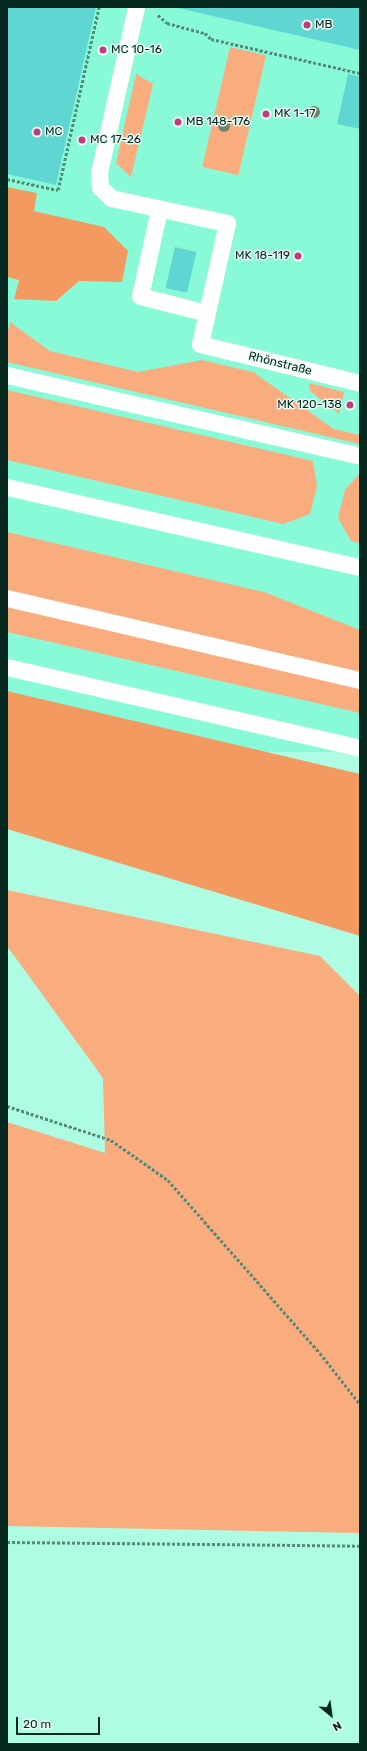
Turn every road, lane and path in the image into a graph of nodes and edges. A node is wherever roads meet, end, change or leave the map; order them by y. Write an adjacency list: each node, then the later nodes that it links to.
1 (100, 7): 5 (path)
2 (136, 7): 6 (lane)
3 (156, 12): 4 (path)
4 (360, 73)
5 (7, 179)
6 (159, 209): 7 (lane); 7 (lane)
7 (207, 313): 9 (lane, Rhönstraße)
8 (7, 375): 10 (lane)
9 (360, 383)
10 (360, 456)
11 (7, 487): 12 (lane)
12 (360, 567)
13 (7, 598): 15 (lane)
14 (7, 667): 16 (lane)
15 (360, 680)
16 (360, 748)
17 (7, 1106): 18 (path)
18 (360, 1404)
19 (7, 1542): 20 (path)
20 (360, 1546)

